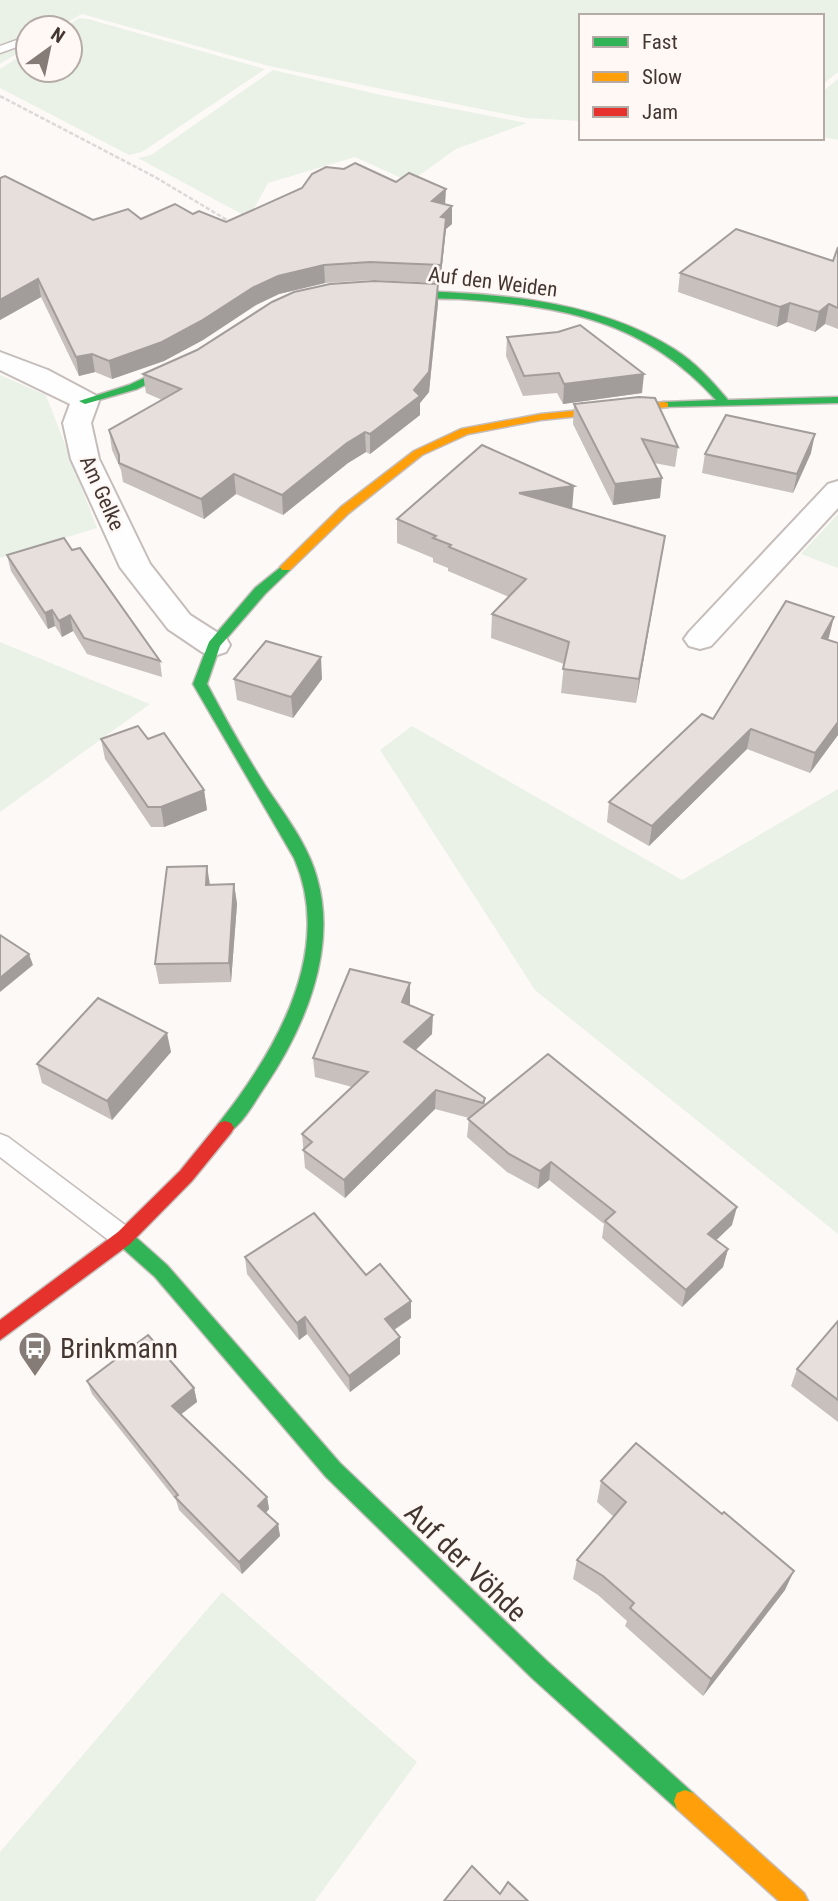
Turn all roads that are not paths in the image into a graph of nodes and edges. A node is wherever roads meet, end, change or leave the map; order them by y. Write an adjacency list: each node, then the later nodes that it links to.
1 (374, 292): 6 (street, Auf den Weiden)
2 (202, 355): 5 (street)
3 (0, 360): 5 (street)
4 (838, 400): 6 (street)
5 (85, 401): 9 (street, Am Gelke)
6 (725, 403): 9 (street)
7 (838, 490): 8 (street)
8 (700, 639)
9 (214, 645): 11 (street)
10 (0, 1144): 11 (lane)
11 (124, 1238): 12 (street); 13 (street, Auf der Vöhde)
12 (0, 1331)
13 (796, 1901)

